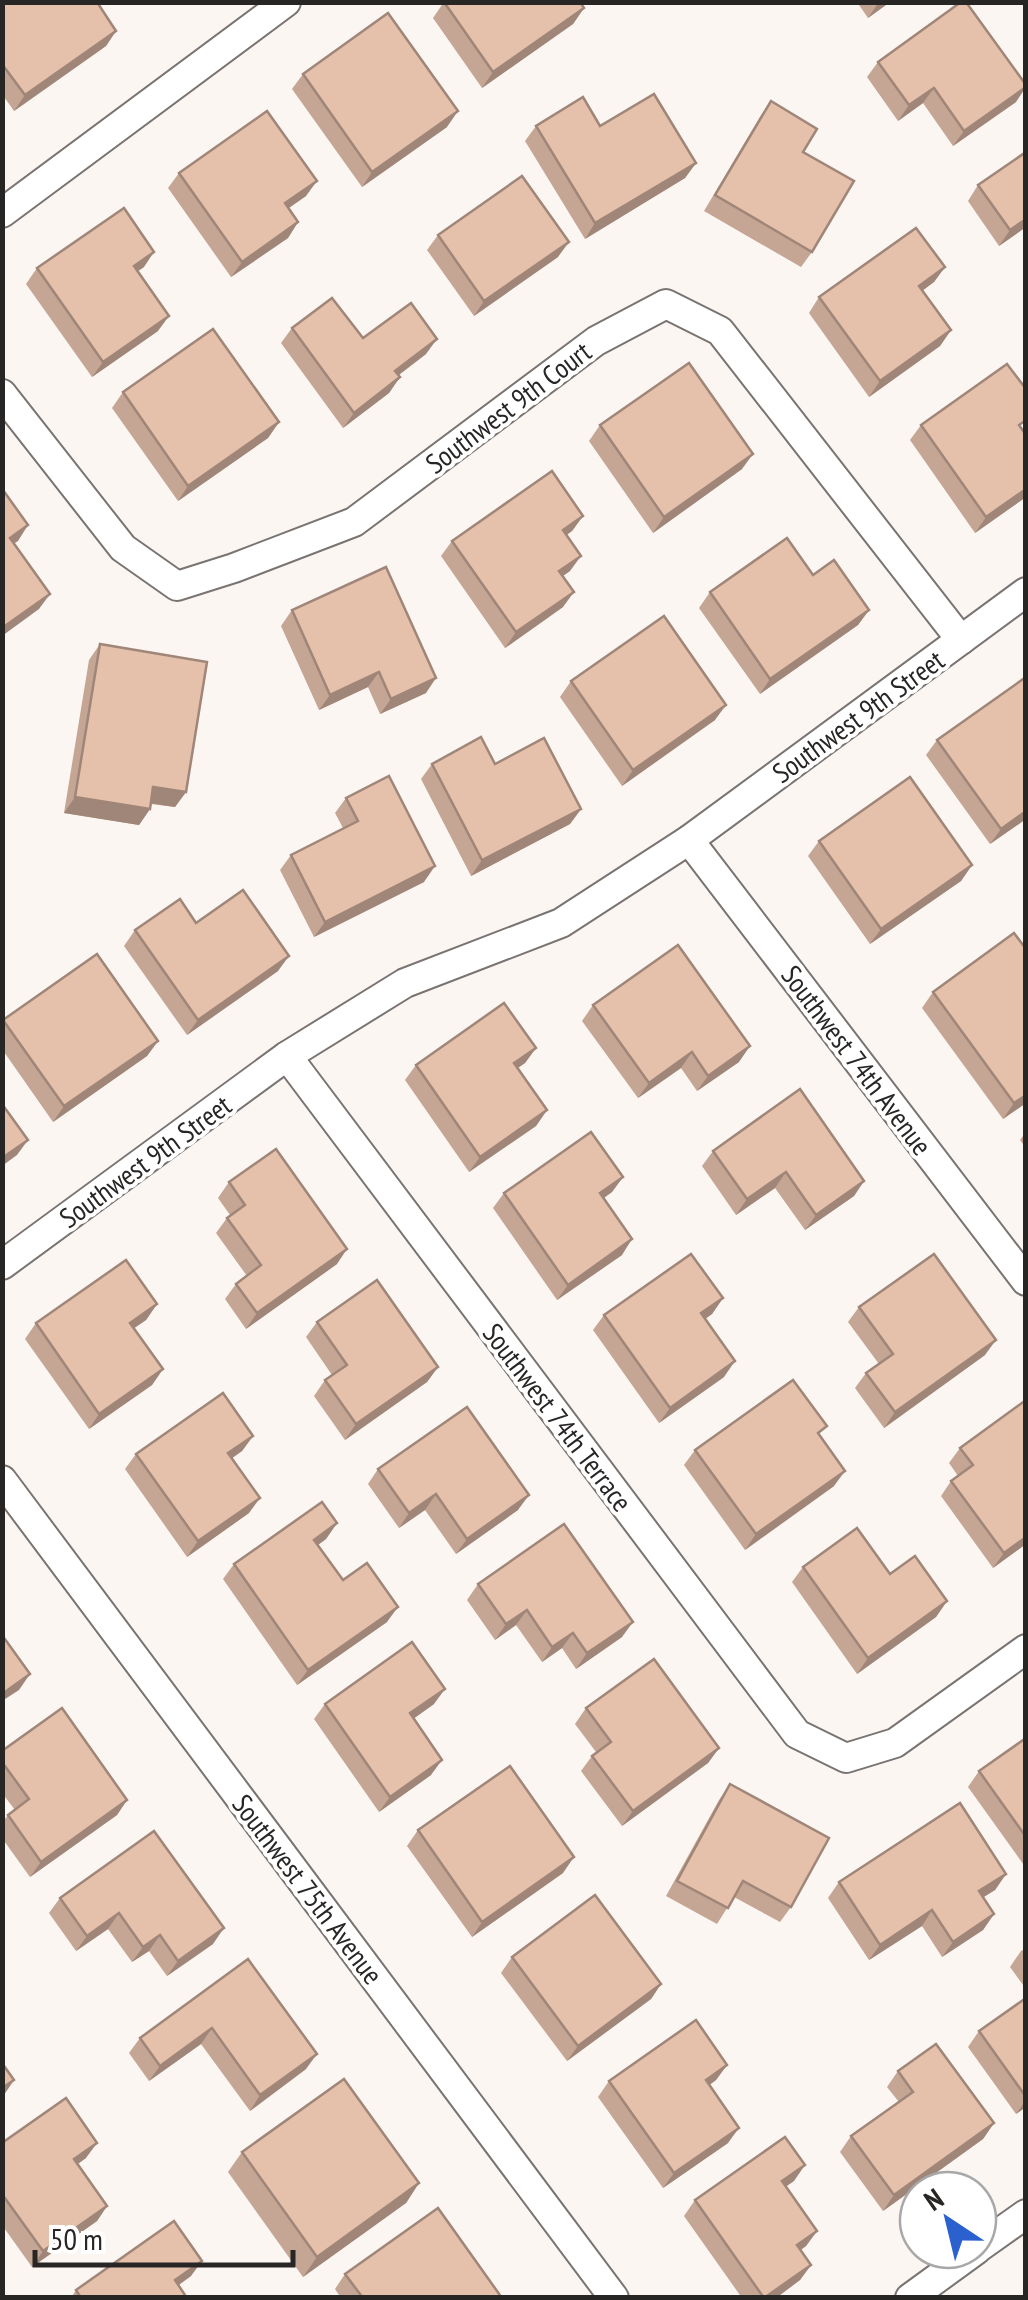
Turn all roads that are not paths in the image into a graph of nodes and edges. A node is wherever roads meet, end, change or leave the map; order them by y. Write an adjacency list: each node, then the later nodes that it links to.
1 (286, 2): 2 (street)
2 (2, 213)
3 (2, 394): 5 (street, Southwest 9th Court)
4 (1026, 592): 5 (street, Southwest 9th Street)
5 (960, 640): 6 (street, Southwest 9th Street)
6 (689, 840): 7 (street, Southwest 9th Street); 9 (street, Southwest 74th Avenue)
7 (286, 1056): 8 (street, Southwest 9th Street); 11 (street, Southwest 74th Terrace)
8 (2, 1265)
9 (1026, 1281)
10 (2, 1480): 15 (street, Southwest 75th Avenue)
11 (1026, 1649)
12 (1026, 2214): 13 (street)
13 (998, 2234)
14 (948, 2270): 16 (street)
15 (614, 2298)
16 (910, 2298)

